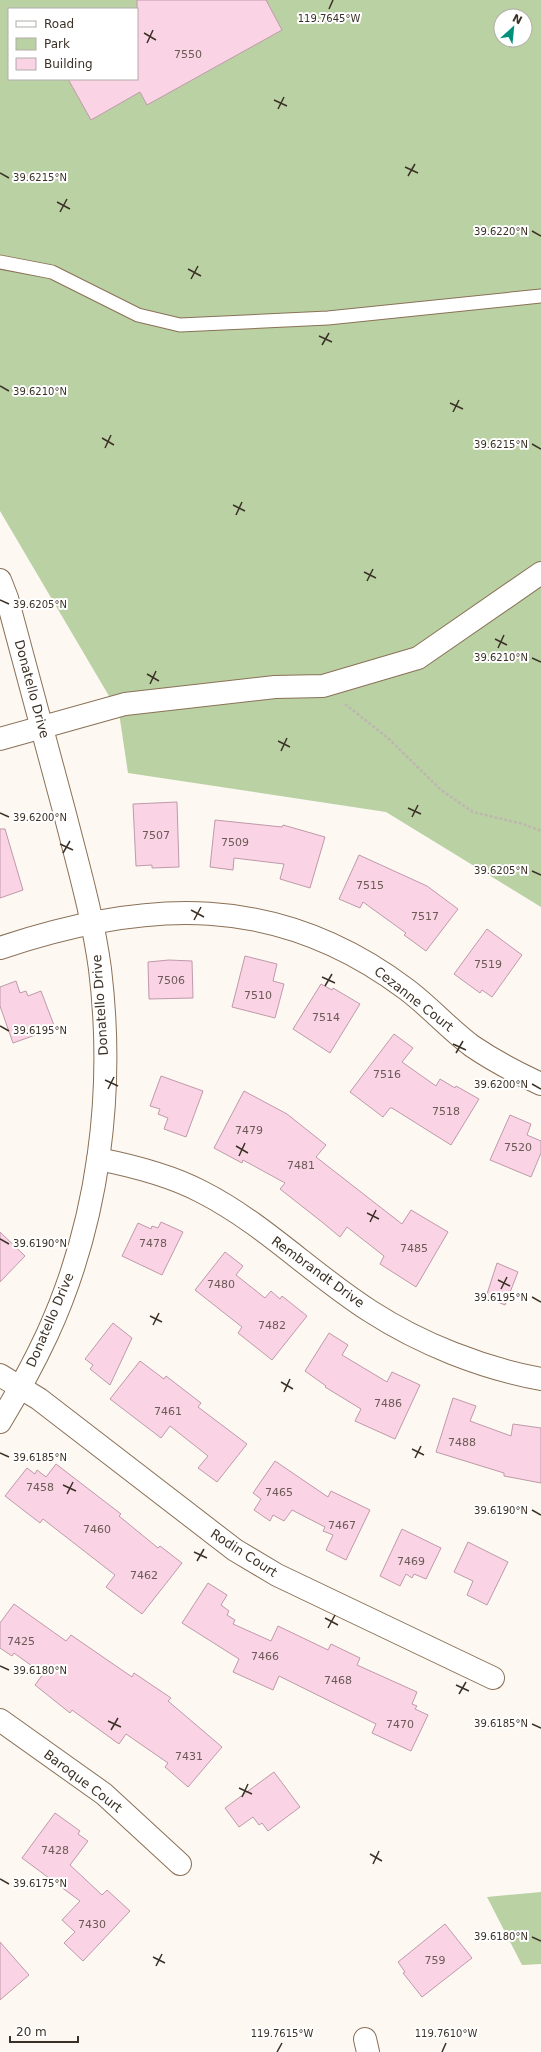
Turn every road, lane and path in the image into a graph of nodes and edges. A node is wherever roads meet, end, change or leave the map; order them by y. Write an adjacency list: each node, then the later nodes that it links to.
1 (0, 262): 2 (lane)
2 (541, 296)
3 (541, 573): 5 (street)
4 (0, 580): 6 (street, Donatello Drive)
5 (323, 686): 6 (street); 8 (path)
6 (42, 728): 7 (street); 9 (street, Donatello Drive)
7 (0, 739)
8 (541, 831)
9 (92, 923): 10 (street, Cezanne Court); 11 (street, Cezanne Court); 12 (street, Donatello Drive)
10 (0, 948)
11 (541, 1084)
12 (98, 1159): 14 (street, Rembrandt Drive); 15 (street, Donatello Drive)
13 (0, 1375): 15 (street, Rodin Court)
14 (541, 1379)
15 (20, 1388): 16 (street, Donatello Drive); 17 (street, Rodin Court)
16 (0, 1422)
17 (493, 1678)
18 (0, 1720): 19 (street, Baroque Court)
19 (180, 1864)

